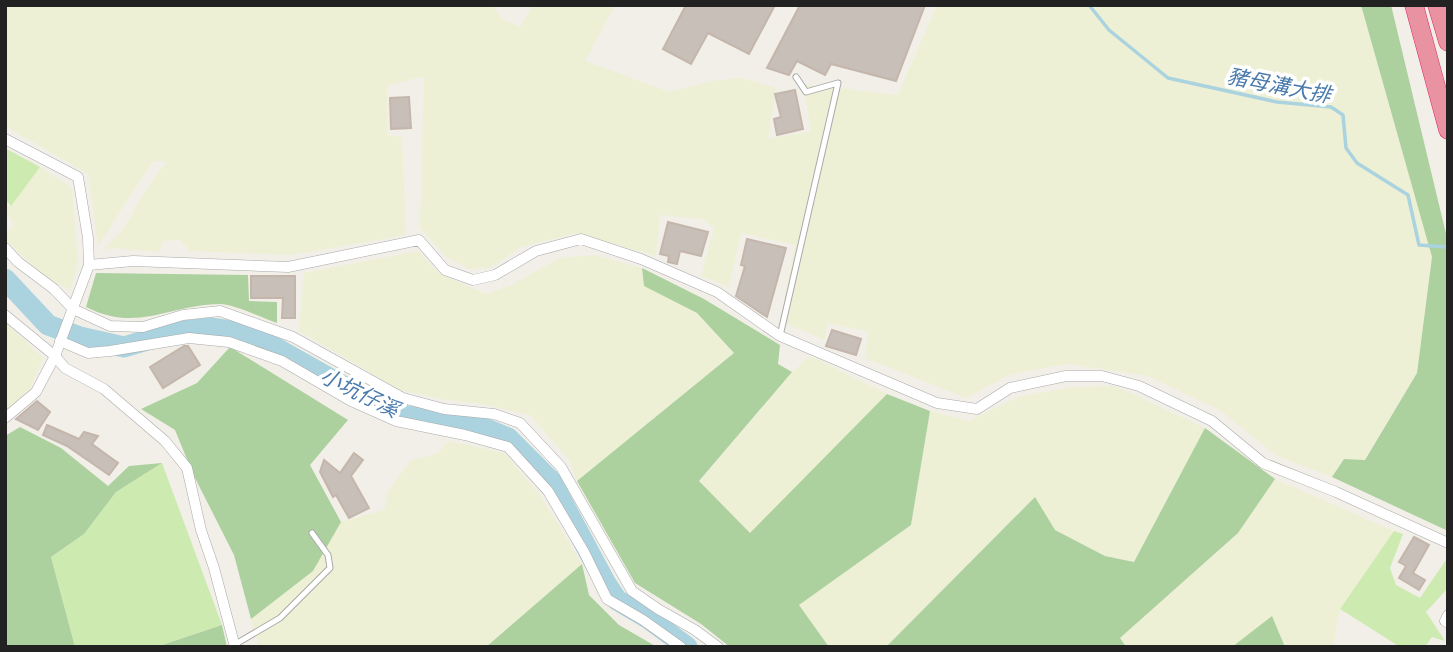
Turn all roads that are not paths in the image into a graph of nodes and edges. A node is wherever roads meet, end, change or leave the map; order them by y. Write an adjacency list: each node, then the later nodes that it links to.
1 (1414, 5): 5 (highway)
2 (1437, 5): 3 (highway)
3 (1448, 42)
4 (796, 78): 11 (lane)
5 (1448, 130)
6 (5, 139): 8 (street)
7 (5, 248): 9 (street)
8 (89, 265): 9 (street); 11 (street)
9 (73, 309): 12 (street); 21 (street)
10 (5, 315): 13 (street)
11 (780, 336): 16 (street)
12 (60, 341): 13 (street); 20 (street)
13 (55, 356): 14 (street); 19 (street)
14 (5, 418)
15 (312, 533): 19 (lane)
16 (1448, 543)
17 (1448, 615): 18 (street)
18 (1448, 623)
19 (234, 646)
20 (681, 647)
21 (718, 647)

